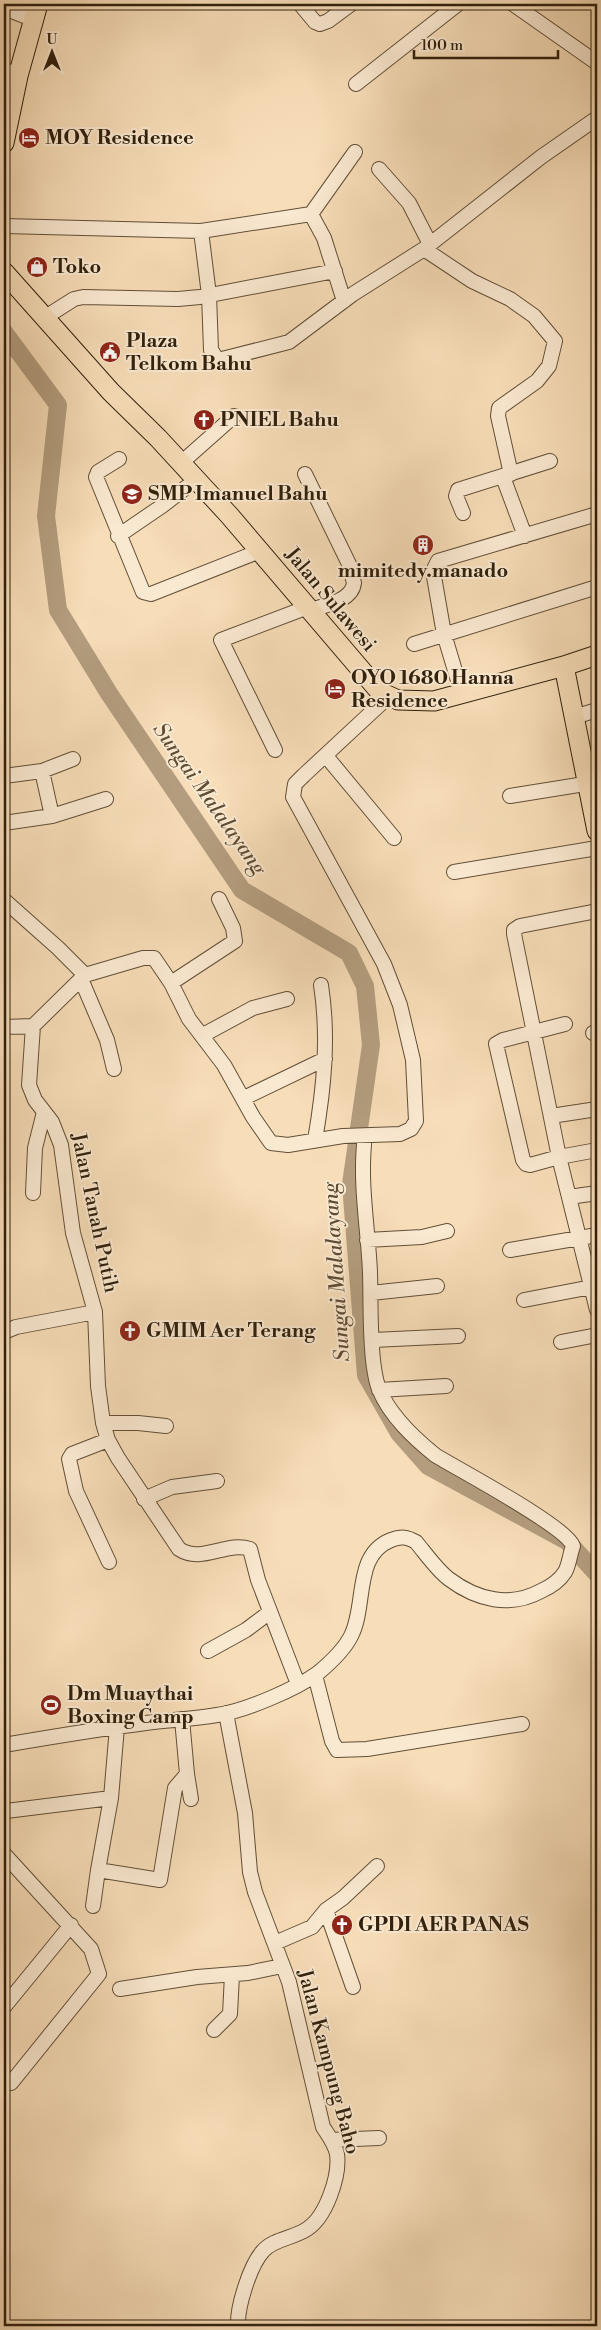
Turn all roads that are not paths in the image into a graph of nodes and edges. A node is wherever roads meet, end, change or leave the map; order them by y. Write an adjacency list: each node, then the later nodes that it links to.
1 (300, 4): 2 (street)
2 (351, 4)
3 (458, 4): 9 (street)
4 (512, 4): 7 (street)
5 (4, 8): 6 (street)
6 (35, 12): 8 (main road)
7 (597, 63)
8 (11, 72): 11 (main road)
9 (356, 84)
10 (597, 118): 17 (street)
11 (5, 131)
12 (355, 152): 14 (street)
13 (379, 169): 17 (street)
14 (311, 214): 16 (street); 18 (street)
15 (4, 226): 16 (street)
16 (200, 231): 20 (street)
17 (427, 246): 21 (street); 28 (street)
18 (334, 271): 20 (street); 21 (street)
19 (4, 272): 22 (main road, Jalan Sulawesi)
20 (209, 295): 21 (street); 22 (street)
21 (344, 301)
22 (44, 318): 26 (main road, Jalan Sulawesi)
23 (234, 416): 26 (street)
24 (119, 459): 32 (street)
25 (550, 461): 28 (street)
26 (181, 462): 29 (main road, Jalan Sulawesi)
27 (305, 474): 36 (street)
28 (507, 476): 30 (street); 33 (street)
29 (196, 479): 32 (street); 34 (main road, Jalan Sulawesi)
30 (463, 513)
31 (597, 514): 33 (street)
32 (118, 536): 34 (street)
33 (525, 536): 37 (street)
34 (260, 551): 36 (main road, Jalan Sulawesi)
35 (597, 587): 37 (street)
36 (310, 608): 42 (main road, Jalan Sulawesi); 45 (street)
37 (444, 634): 38 (street); 41 (street)
38 (414, 644)
39 (597, 655): 40 (main road)
40 (564, 666): 41 (main road); 44 (main road)
41 (462, 694): 42 (main road)
42 (388, 697): 46 (street)
43 (597, 710): 44 (street)
44 (574, 717): 50 (main road)
45 (275, 750)
46 (326, 756): 56 (street); 77 (street)
47 (73, 759): 48 (street)
48 (42, 771): 49 (street); 53 (street)
49 (4, 776)
50 (592, 783): 51 (street); 55 (main road)
51 (510, 796)
52 (106, 799): 53 (street)
53 (52, 816): 54 (street)
54 (4, 823)
55 (597, 831)
56 (394, 838)
57 (597, 848): 58 (street)
58 (454, 872)
59 (219, 899): 63 (street)
60 (4, 900): 62 (street)
61 (597, 911): 69 (street)
62 (83, 977): 63 (street); 67 (street); 72 (street)
63 (171, 983): 70 (street)
64 (321, 985): 71 (street)
65 (287, 999): 70 (street)
66 (565, 1024): 69 (street)
67 (33, 1026): 68 (street); 75 (street, Jalan Tanah Putih)
68 (4, 1027)
69 (534, 1032): 76 (street); 80 (street)
70 (203, 1034): 73 (street)
71 (325, 1059): 73 (street); 78 (street)
72 (114, 1069)
73 (244, 1098): 78 (street)
74 (597, 1109): 76 (street)
75 (44, 1112): 81 (street); 94 (street, Jalan Tanah Putih)
76 (551, 1116): 80 (street)
77 (363, 1136): 78 (street); 87 (street)
78 (315, 1140)
79 (597, 1150): 80 (street)
80 (559, 1157): 83 (street)
81 (33, 1193)
82 (597, 1193): 83 (street)
83 (568, 1197): 86 (street)
84 (447, 1231): 87 (street)
85 (597, 1234): 86 (street)
86 (578, 1238): 88 (street); 90 (street)
87 (367, 1240): 91 (street)
88 (510, 1250)
89 (437, 1286): 91 (street)
90 (594, 1286): 92 (street); 93 (street)
91 (371, 1293): 98 (street)
92 (524, 1300)
93 (597, 1310)
94 (95, 1312): 95 (street); 102 (street, Jalan Tanah Putih)
95 (4, 1332)
96 (597, 1335): 99 (street)
97 (458, 1336): 98 (street)
98 (373, 1340): 101 (street)
99 (561, 1342)
100 (446, 1386): 101 (street)
101 (379, 1390): 110 (street)
102 (103, 1424): 103 (street); 104 (street, Jalan Tanah Putih)
103 (166, 1426)
104 (108, 1440): 106 (street, Jalan Tanah Putih); 107 (street)
105 (217, 1481): 106 (street)
106 (144, 1499): 108 (street, Jalan Tanah Putih)
107 (109, 1562)
108 (270, 1612): 109 (street); 111 (street)
109 (208, 1651)
110 (315, 1675): 111 (street); 114 (street)
111 (298, 1684): 112 (street)
112 (226, 1714): 113 (street); 127 (street, Jalan Kampung Baho)
113 (182, 1719): 115 (street); 117 (street)
114 (522, 1724)
115 (117, 1727): 116 (street); 118 (street)
116 (4, 1745)
117 (187, 1774): 119 (street); 123 (street)
118 (111, 1798): 120 (street); 123 (street)
119 (191, 1799)
120 (6, 1811)
121 (4, 1854): 126 (street)
122 (377, 1866): 125 (street)
123 (98, 1870): 124 (street)
124 (92, 1906)
125 (326, 1910): 127 (street); 130 (street)
126 (71, 1925): 132 (street); 134 (street)
127 (275, 1943): 128 (street, Jalan Kampung Baho)
128 (282, 1966): 129 (street); 136 (street, Jalan Kampung Baho)
129 (232, 1975): 131 (street); 133 (street)
130 (353, 1987)
131 (120, 1989)
132 (4, 2007)
133 (214, 2030)
134 (4, 2077)
135 (379, 2138): 136 (street)
136 (332, 2140): 137 (street, Jalan Kampung Baho)
137 (238, 2326)

